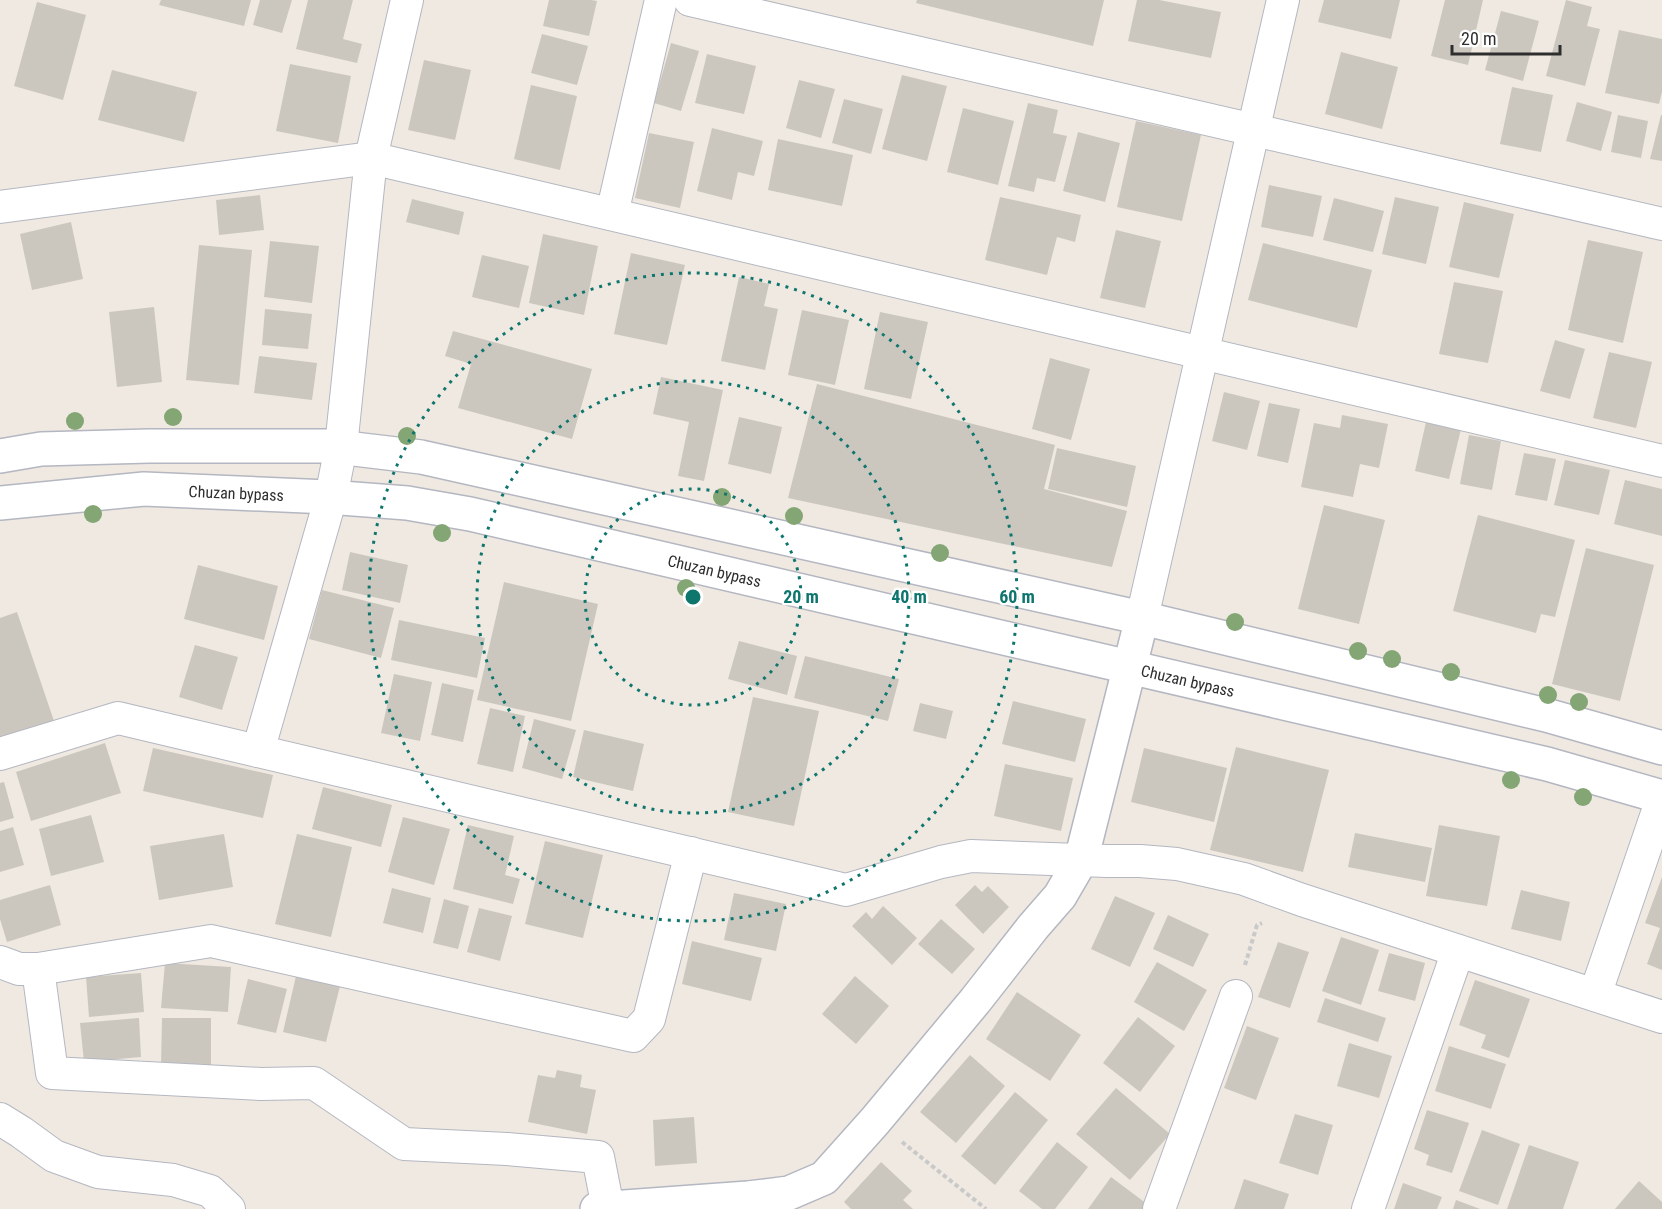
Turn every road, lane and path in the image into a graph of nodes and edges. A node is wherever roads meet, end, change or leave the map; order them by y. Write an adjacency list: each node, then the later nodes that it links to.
1 (407, 0): 6 (street)
2 (661, 0): 8 (street)
3 (690, 0): 5 (street)
4 (1283, 0): 5 (street)
5 (1253, 130): 9 (street); 10 (street)
6 (371, 158): 7 (street); 8 (street); 11 (street)
7 (0, 207)
8 (612, 214): 10 (street)
9 (1662, 224)
10 (1203, 353): 13 (street); 16 (street)
11 (341, 447): 12 (street); 14 (street); 16 (street)
12 (0, 456)
13 (1662, 460)
14 (331, 497): 15 (street, Chuzan bypass); 17 (street, Chuzan bypass); 19 (street)
15 (0, 503)
16 (1142, 618): 17 (street); 18 (street)
17 (1131, 668): 21 (street, Chuzan bypass); 23 (street)
18 (1662, 748)
19 (258, 751): 20 (street); 22 (street)
20 (0, 754)
21 (1662, 798): 28 (street)
22 (691, 853): 23 (street); 27 (street)
23 (1081, 860): 25 (street); 32 (street)
24 (1266, 921): 29 (path)
25 (1458, 951): 28 (street); 37 (street)
26 (0, 962): 27 (street)
27 (38, 969): 34 (street)
28 (1595, 995): 30 (street)
29 (1236, 996): 36 (street)
30 (1662, 1017)
31 (0, 1119): 33 (street)
32 (875, 1121): 34 (street); 35 (path)
33 (229, 1209)
34 (603, 1209)
35 (986, 1209)
36 (1159, 1209)
37 (1368, 1209)

